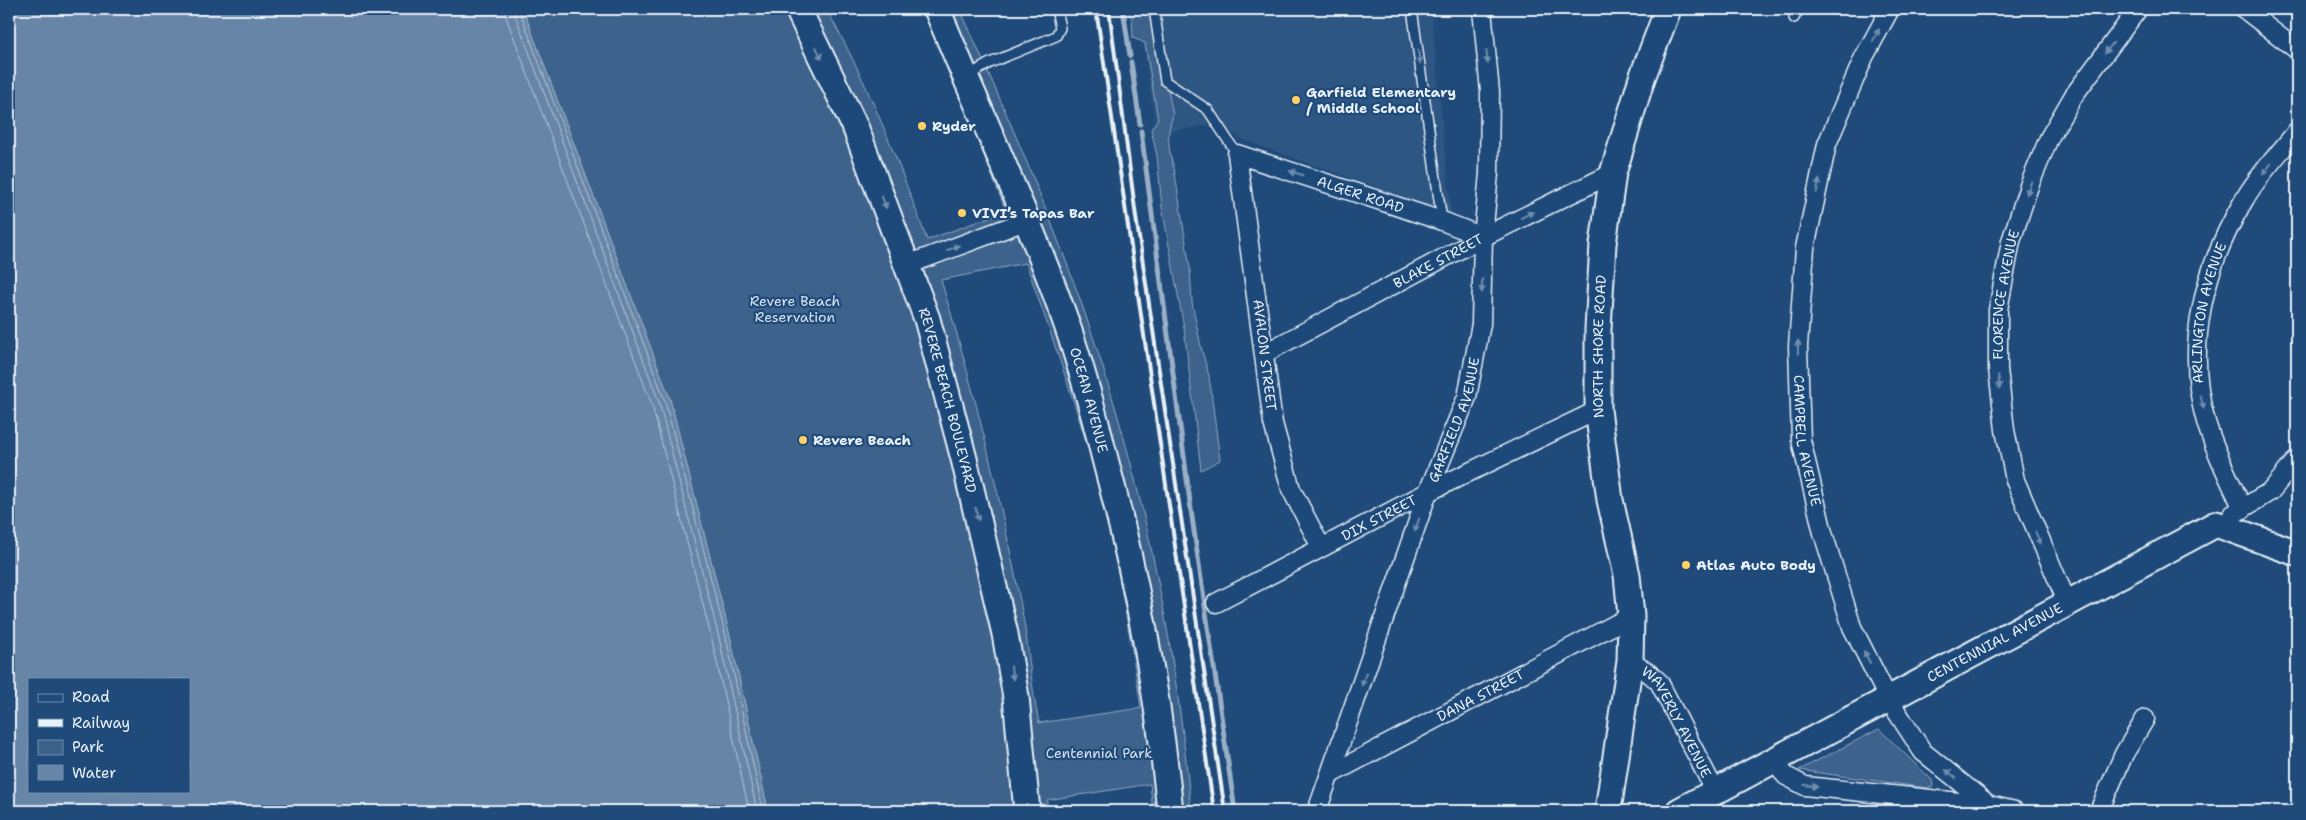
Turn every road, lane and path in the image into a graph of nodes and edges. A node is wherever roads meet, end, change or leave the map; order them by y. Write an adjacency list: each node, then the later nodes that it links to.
1 (798, 9): 21 (main road, REVERE BEACH BOULEVARD, one-way to 21)
2 (937, 9): 14 (main road, OCEAN AVENUE)
3 (1056, 9): 14 (lane)
4 (1154, 9): 16 (lane)
5 (1412, 9): 19 (lane, one-way to 19)
6 (1482, 9): 20 (street, GARFIELD AVENUE, one-way to 20)
7 (1668, 9): 17 (main road, NORTH SHORE ROAD)
8 (1799, 9): 12 (lane)
9 (1890, 9): 34 (street, CAMPBELL AVENUE, one-way to 9)
10 (2138, 9): 30 (street, FLORENCE AVENUE, one-way to 30)
11 (2244, 9): 13 (street)
12 (1794, 18)
13 (2297, 50)
14 (965, 78): 18 (main road, OCEAN AVENUE)
15 (2297, 131): 26 (street, ARLINGTON AVENUE, one-way to 26)
16 (1237, 154): 19 (street, ALGER ROAD, one-way to 16); 22 (street, AVALON STREET)
17 (1613, 173): 20 (street, BLAKE STREET, one-way to 17); 23 (main road, NORTH SHORE ROAD)
18 (1028, 220): 21 (street, one-way to 18); 41 (main road, OCEAN AVENUE)
19 (1442, 221): 20 (street, ALGER ROAD)
20 (1484, 237): 22 (street, BLAKE STREET); 25 (street, GARFIELD AVENUE, one-way to 25)
21 (907, 265): 40 (main road, REVERE BEACH BOULEVARD, one-way to 40)
22 (1265, 353): 28 (street, AVALON STREET)
23 (1598, 410): 25 (street, DIX STREET); 32 (main road, NORTH SHORE ROAD)
24 (2297, 459): 26 (street, CENTENNIAL AVENUE)
25 (1428, 492): 28 (street, DIX STREET); 37 (street, GARFIELD AVENUE, one-way to 37)
26 (2243, 509): 27 (street, CENTENNIAL AVENUE)
27 (2216, 524): 29 (main road); 30 (main road, CENTENNIAL AVENUE)
28 (1321, 547): 31 (street, DIX STREET)
29 (2297, 553)
30 (2066, 602): 34 (main road, CENTENNIAL AVENUE)
31 (1216, 603)
32 (1631, 616): 33 (main road, NORTH SHORE ROAD); 37 (street, DANA STREET)
33 (1630, 661): 38 (street, WAVERLY AVENUE); 43 (main road, NORTH SHORE ROAD)
34 (1889, 700): 36 (main road, CENTENNIAL AVENUE); 39 (street, CAMPBELL AVENUE, one-way to 34)
35 (2145, 719): 46 (street)
36 (1772, 760): 38 (main road, CENTENNIAL AVENUE); 39 (street, one-way to 39)
37 (1331, 774): 42 (street, GARFIELD AVENUE)
38 (1715, 792): 44 (main road, CENTENNIAL AVENUE)
39 (1989, 805): 45 (street, CAMPBELL AVENUE)
40 (1027, 811)
41 (1170, 811)
42 (1317, 811)
43 (1608, 811)
44 (1679, 811)
45 (2015, 811)
46 (2099, 811)

